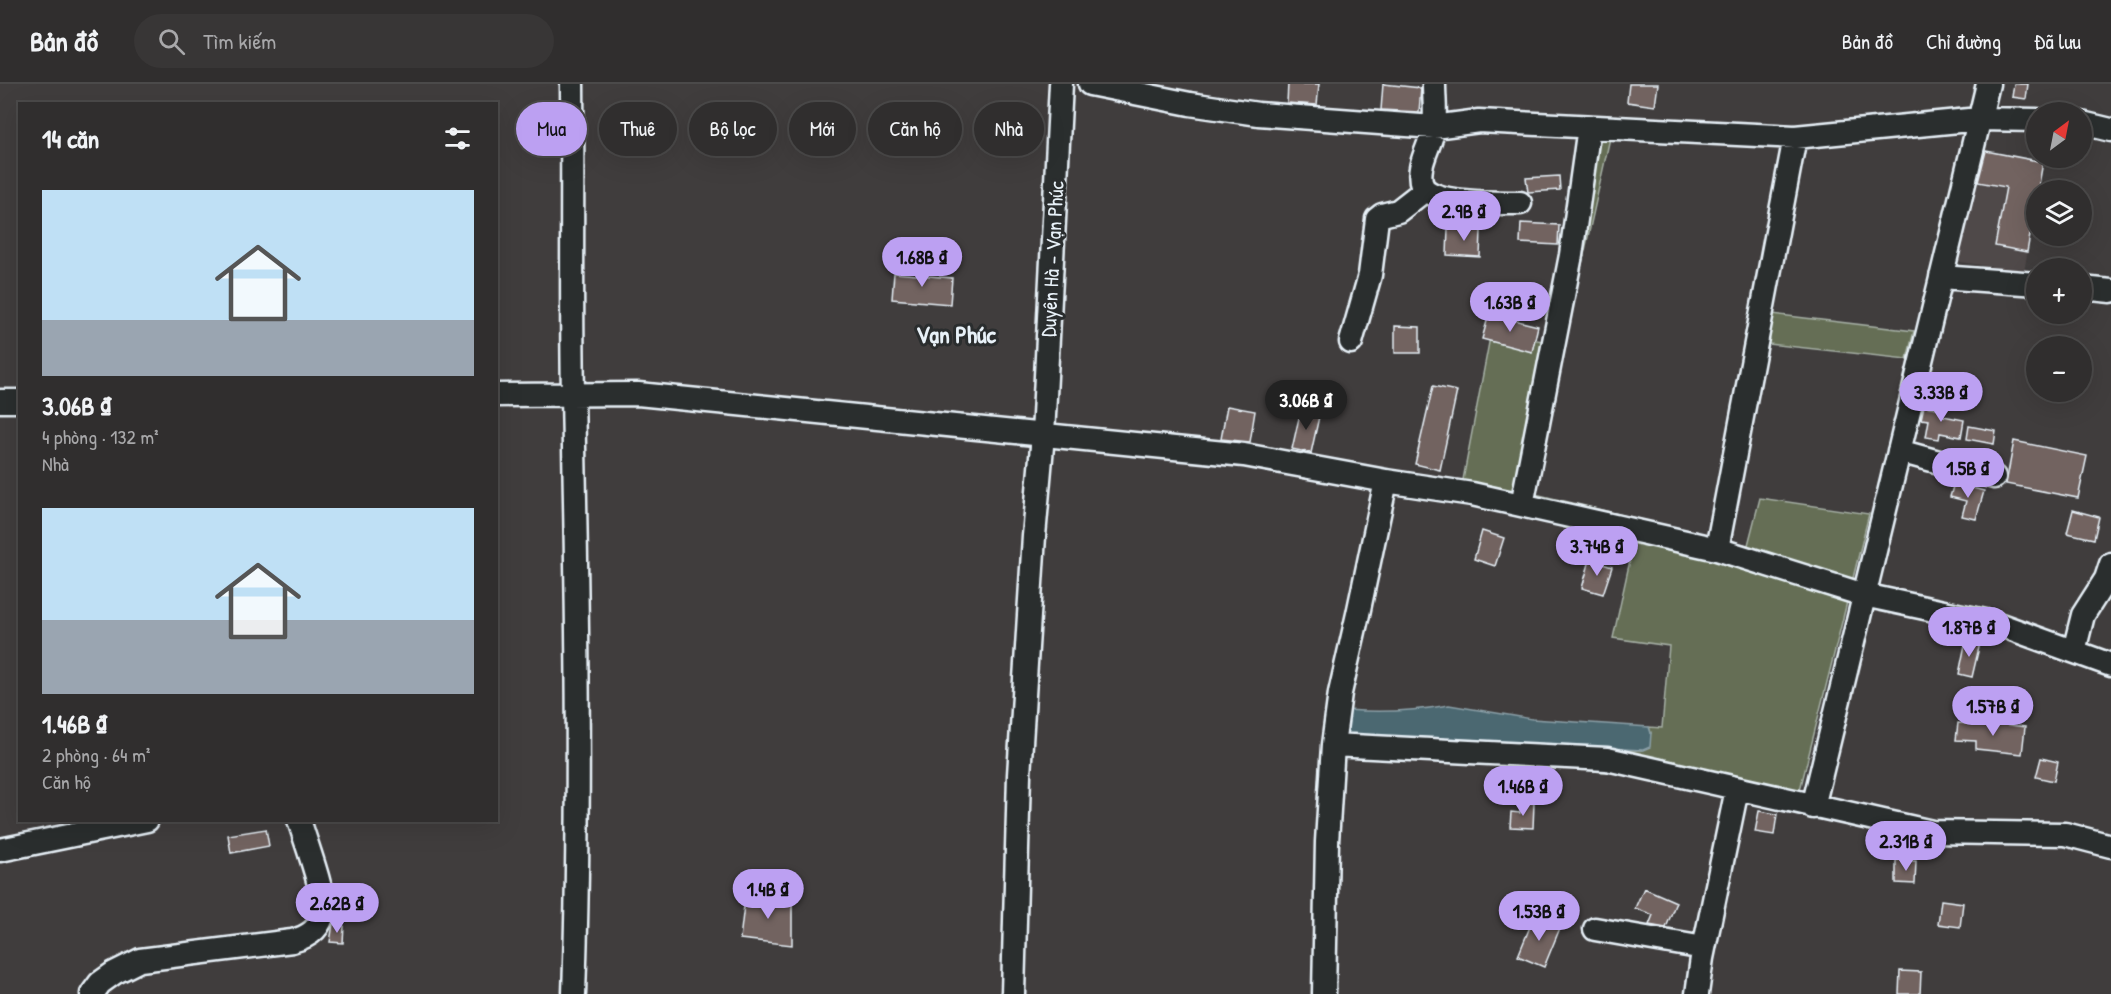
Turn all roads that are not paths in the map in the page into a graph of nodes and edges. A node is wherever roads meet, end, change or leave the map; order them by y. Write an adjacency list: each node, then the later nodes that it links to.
1 (572, 84): 20 (street)
2 (1061, 84): 24 (street, Duyên Hà - Vạn Phúc)
3 (1090, 84): 9 (street)
4 (1434, 84): 9 (street)
5 (1988, 84): 6 (street)
6 (1979, 119): 7 (street); 12 (street); 15 (street)
7 (2026, 120)
8 (2092, 125): 11 (street)
9 (1434, 127): 10 (street); 13 (street)
10 (1588, 127): 12 (street); 28 (street)
11 (2111, 130)
12 (1795, 137): 29 (street)
13 (1425, 190): 14 (street); 19 (street)
14 (1520, 203)
15 (1941, 277): 16 (street); 25 (street)
16 (2026, 283)
17 (2092, 289): 18 (street)
18 (2111, 291)
19 (1352, 342)
20 (573, 394): 21 (street); 24 (street); 44 (street)
21 (498, 395)
22 (0, 401): 23 (street)
23 (18, 401)
24 (1043, 435): 27 (street); 45 (street, Duyên Hà - Vạn Phúc)
25 (1899, 451): 26 (street); 31 (street)
26 (1994, 477)
27 (1386, 481): 28 (street); 34 (street)
28 (1522, 505): 29 (street)
29 (1718, 549): 31 (street)
30 (2111, 564): 32 (street)
31 (1864, 595): 32 (street); 36 (street)
32 (2074, 651): 33 (street)
33 (2111, 665)
34 (1333, 745): 35 (street); 46 (street)
35 (1737, 789): 36 (street); 42 (street)
36 (1813, 807): 39 (street)
37 (137, 822): 40 (street)
38 (300, 822): 43 (street)
39 (2111, 846)
40 (0, 850)
41 (1595, 929): 42 (street)
42 (1704, 948): 47 (street)
43 (92, 994)
44 (574, 994)
45 (1013, 994)
46 (1324, 994)
47 (1697, 994)

